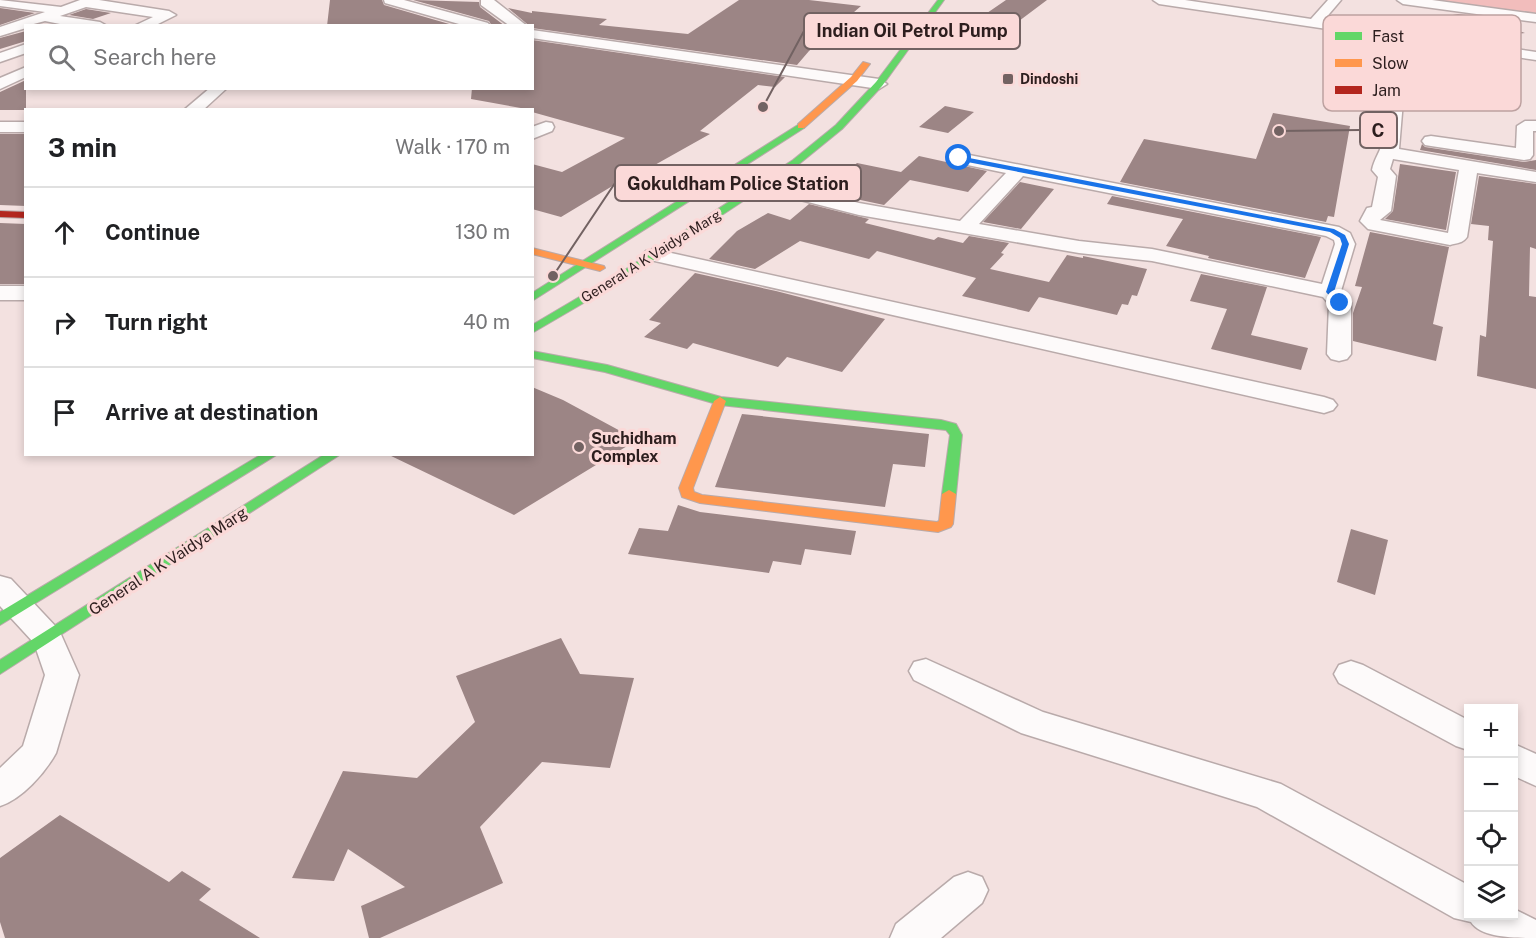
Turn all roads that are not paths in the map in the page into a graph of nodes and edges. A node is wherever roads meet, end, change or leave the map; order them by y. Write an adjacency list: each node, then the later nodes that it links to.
1 (390, 0): 19 (street)
2 (488, 0): 20 (street)
3 (941, 0): 36 (main road, General A K Vaidya Marg)
4 (1159, 0): 13 (street)
5 (1335, 0): 13 (street)
6 (1403, 0): 9 (street)
7 (0, 2): 10 (street)
8 (90, 3): 10 (street); 18 (street)
9 (1514, 15)
10 (52, 16): 16 (street); 17 (street)
11 (1521, 16): 12 (street)
12 (1536, 18)
13 (1315, 23): 21 (street)
14 (0, 24): 22 (street)
15 (24, 24): 22 (street)
16 (25, 24)
17 (89, 24)
18 (146, 24)
19 (476, 24)
20 (517, 24)
21 (1323, 24)
22 (18, 26): 23 (street)
23 (0, 32)
24 (534, 34): 34 (street)
25 (0, 40): 26 (street)
26 (24, 46)
27 (24, 47): 31 (street)
28 (874, 54): 34 (main road, General A K Vaidya Marg)
29 (1521, 54): 30 (street)
30 (1536, 56)
31 (0, 58)
32 (0, 69): 33 (street)
33 (24, 71): 35 (street)
34 (854, 80): 36 (street); 55 (main road, General A K Vaidya Marg)
35 (0, 84)
36 (879, 84): 49 (main road, General A K Vaidya Marg)
37 (217, 90): 38 (street)
38 (195, 108)
39 (1395, 111): 43 (street)
40 (0, 126): 42 (street)
41 (1536, 126): 46 (street)
42 (24, 127)
43 (1386, 156): 45 (street); 45 (street)
44 (959, 158): 47 (street)
45 (1461, 169): 48 (street)
46 (1536, 169)
47 (1019, 170): 52 (street); 57 (street)
48 (1536, 177)
49 (764, 185): 52 (street); 54 (main road, General A K Vaidya Marg)
50 (0, 214): 51 (main road)
51 (24, 215)
52 (964, 228): 57 (street)
53 (534, 252): 55 (main road)
54 (653, 255): 56 (main road, General A K Vaidya Marg); 65 (street)
55 (588, 265): 56 (main road); 60 (main road, General A K Vaidya Marg)
56 (624, 275): 61 (main road, General A K Vaidya Marg)
57 (1330, 292): 63 (street)
58 (24, 293): 59 (street)
59 (0, 294)
60 (534, 297)
61 (534, 329)
62 (534, 354): 64 (main road)
63 (1339, 354)
64 (720, 401): 64 (main road)
65 (1324, 405)
66 (268, 456): 68 (main road, General A K Vaidya Marg)
67 (332, 456): 69 (main road, General A K Vaidya Marg)
68 (7, 604): 69 (street)
69 (48, 638): 70 (main road, General A K Vaidya Marg); 76 (street)
70 (0, 668)
71 (926, 671): 78 (street)
72 (1351, 674): 73 (street)
73 (1464, 734)
74 (1518, 761): 75 (street)
75 (1536, 771)
76 (0, 791)
77 (968, 890): 80 (street)
78 (1464, 903)
79 (1497, 920): 81 (street)
80 (911, 938)
81 (1528, 938)

